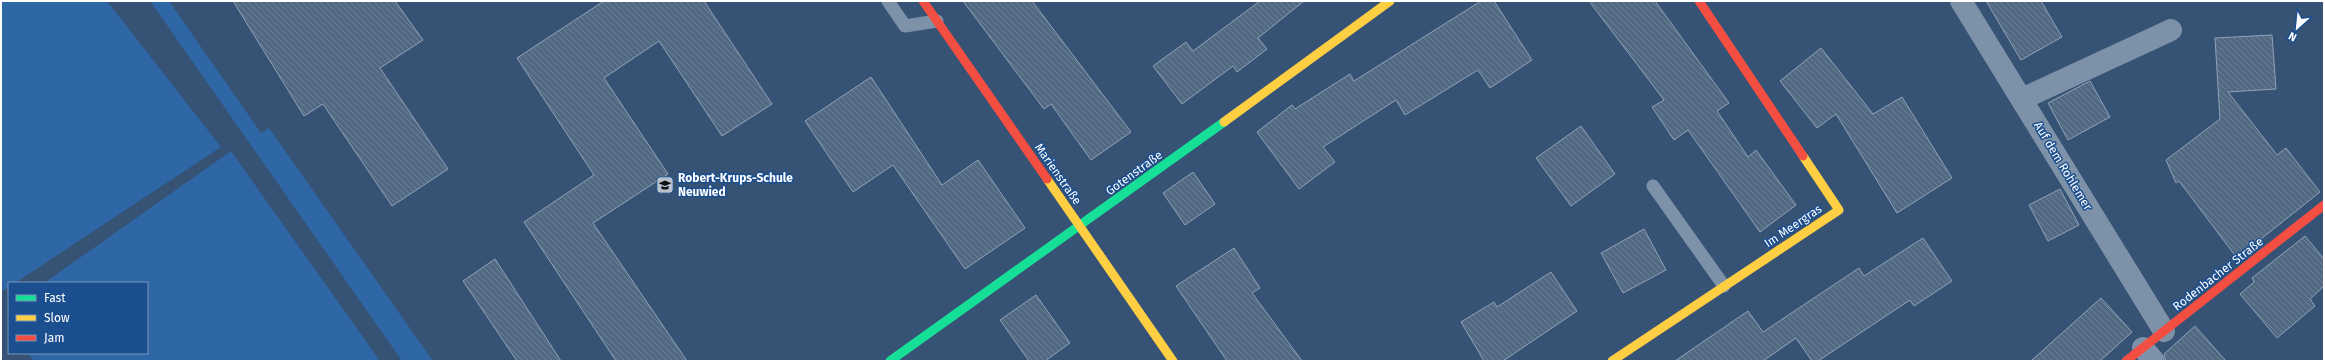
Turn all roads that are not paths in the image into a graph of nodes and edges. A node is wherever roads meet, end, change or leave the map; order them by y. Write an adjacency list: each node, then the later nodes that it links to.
1 (888, 1): 6 (lane)
2 (923, 1): 6 (street, Marienstraße)
3 (1699, 1): 12 (street, Im Meergras)
4 (1961, 1): 8 (street, Auf dem Rohlemer)
5 (1382, 3): 11 (street, Gotenstraße)
6 (937, 21): 11 (street, Marienstraße)
7 (2171, 30): 8 (street)
8 (2022, 99): 13 (street, Auf dem Rohlemer)
9 (1653, 186): 12 (lane)
10 (2324, 205): 13 (street, Rodenbacher Straße)
11 (1080, 227): 15 (street, Gotenstraße); 16 (street, Marienstraße)
12 (1724, 286): 17 (street, Im Meergras)
13 (2164, 331): 14 (street, Rodenbacher Straße)
14 (2141, 357)
15 (890, 361)
16 (1173, 361)
17 (1612, 361)

